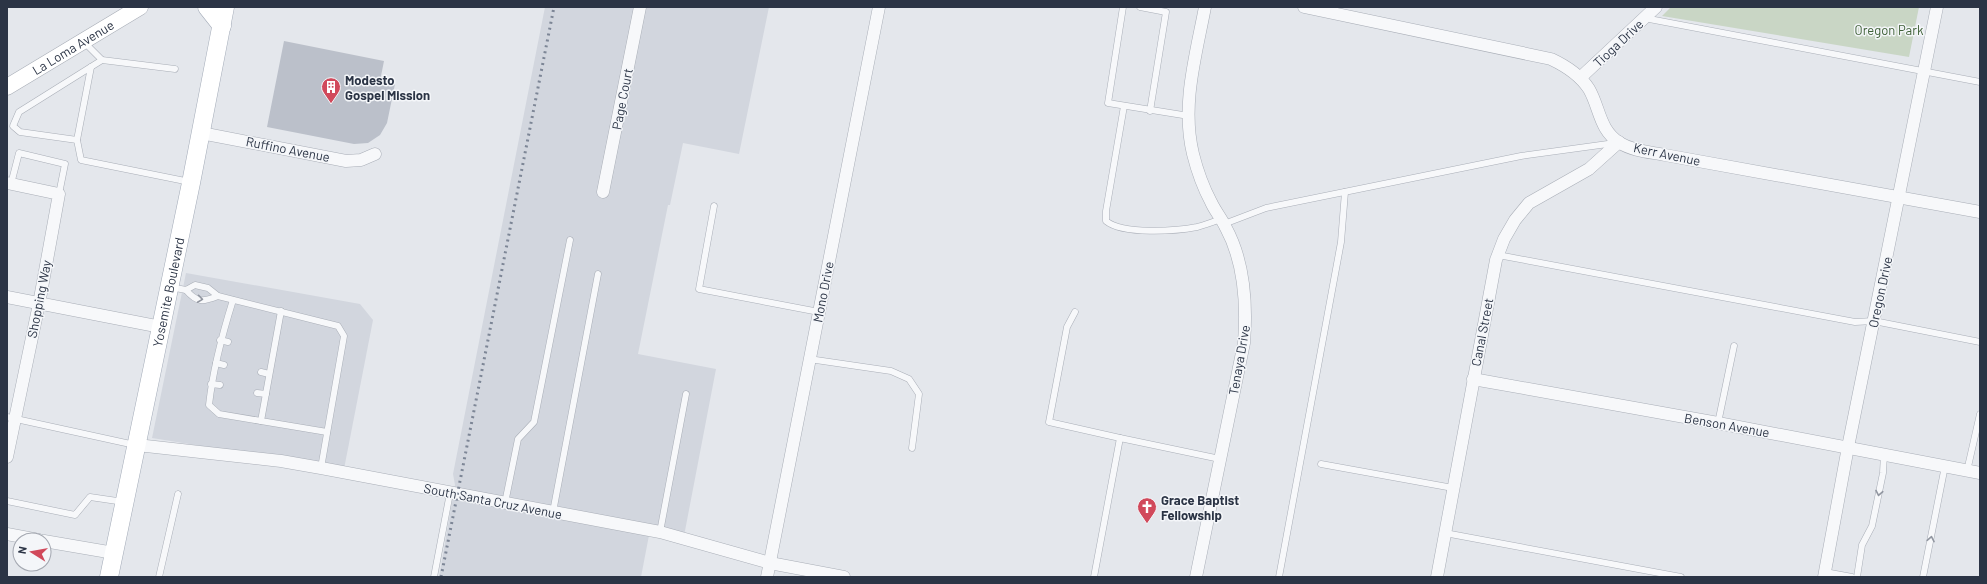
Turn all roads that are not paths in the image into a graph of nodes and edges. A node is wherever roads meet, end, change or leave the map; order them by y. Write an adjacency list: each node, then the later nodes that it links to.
1 (140, 7): 14 (main road, La Loma Avenue)
2 (207, 7): 13 (main road)
3 (225, 7): 13 (main road, Yosemite Boulevard)
4 (640, 7): 31 (street, Page Court)
5 (879, 7): 47 (street, Mono Drive)
6 (1124, 7): 22 (lane)
7 (1140, 7): 23 (lane)
8 (1205, 7): 24 (street, Tenaya Drive)
9 (1304, 7): 19 (street, Kerr Avenue)
10 (1656, 7): 12 (street, Tioga Drive)
11 (1937, 7): 18 (street, Oregon Drive)
12 (1644, 18): 18 (lane); 19 (street, Tioga Drive)
13 (222, 26): 25 (main road, Yosemite Boulevard)
14 (84, 42): 15 (lane); 21 (main road, La Loma Avenue)
15 (102, 60): 16 (lane); 17 (lane)
16 (91, 67): 26 (lane); 26 (lane)
17 (175, 69)
18 (1924, 72): 20 (lane); 34 (street, Oregon Drive)
19 (1580, 78): 27 (street, Kerr Avenue)
20 (1980, 82)
21 (7, 87)
22 (1124, 106): 23 (lane); 37 (lane)
23 (1150, 111): 24 (lane)
24 (1189, 116): 37 (street, Tenaya Drive)
25 (201, 133): 28 (street, Ruffino Avenue); 29 (main road, Yosemite Boulevard)
26 (77, 140): 29 (lane)
27 (1619, 142): 32 (lane); 34 (street, Kerr Avenue); 39 (street, Canal Street)
28 (375, 154)
29 (191, 182): 41 (main road, Yosemite Boulevard)
30 (9, 183): 33 (street); 33 (lane)
31 (603, 192)
32 (1345, 192): 37 (lane); 103 (lane)
33 (59, 194): 45 (street, Shopping Way)
34 (1899, 197): 36 (street, Kerr Avenue); 49 (street, Oregon Drive)
35 (714, 206): 47 (lane)
36 (1980, 212)
37 (1223, 222): 77 (street, Tenaya Drive)
38 (570, 240): 88 (lane)
39 (1498, 255): 49 (lane); 60 (street, Canal Street)
40 (598, 274): 89 (lane)
41 (177, 288): 42 (lane); 42 (lane, one-way to 42); 50 (main road, Yosemite Boulevard)
42 (218, 296): 44 (lane)
43 (7, 298): 45 (street)
44 (233, 300): 46 (lane); 51 (lane)
45 (39, 304): 50 (street); 67 (street, Shopping Way)
46 (281, 311): 59 (lane); 70 (lane)
47 (819, 312): 55 (street, Mono Drive)
48 (1075, 312): 71 (lane)
49 (1874, 321): 53 (lane); 73 (street, Oregon Drive)
50 (161, 327): 72 (main road, Yosemite Boulevard)
51 (220, 340): 52 (lane); 56 (lane)
52 (228, 342)
53 (1980, 342)
54 (1734, 346): 69 (lane)
55 (810, 359): 74 (lane); 94 (street, Mono Drive)
56 (216, 363): 57 (lane); 61 (lane)
57 (224, 365)
58 (261, 372): 59 (lane)
59 (269, 374): 64 (lane)
60 (1473, 380): 69 (street, Benson Avenue); 83 (street, Canal Street)
61 (211, 384): 62 (lane); 68 (lane)
62 (220, 385)
63 (257, 392): 64 (lane)
64 (266, 394): 68 (lane)
65 (686, 394): 90 (lane)
66 (1980, 414): 81 (lane)
67 (11, 417): 72 (lane); 76 (street, Shopping Way)
68 (261, 421): 70 (lane)
69 (1718, 423): 73 (street, Benson Avenue)
70 (327, 432): 80 (lane)
71 (1120, 438): 77 (lane); 101 (lane)
72 (137, 445): 80 (street, South Santa Cruz Avenue); 87 (main road, Yosemite Boulevard)
73 (1848, 447): 75 (street, Benson Avenue); 95 (street, Oregon Drive)
74 (912, 448)
75 (1884, 454): 79 (street, Benson Avenue); 107 (lane, one-way to 107)
76 (7, 457)
77 (1220, 459): 102 (street, Tenaya Drive)
78 (1321, 464): 83 (lane)
79 (1944, 466): 81 (street, Benson Avenue); 108 (lane, one-way to 79)
80 (321, 468): 84 (street, South Santa Cruz Avenue)
81 (1967, 470): 82 (street, Benson Avenue)
82 (1980, 473)
83 (1454, 488): 91 (street, Canal Street)
84 (450, 493): 88 (street, South Santa Cruz Avenue); 98 (lane)
85 (178, 494): 97 (lane)
86 (7, 501): 87 (lane)
87 (125, 502): 93 (main road, Yosemite Boulevard)
88 (505, 503): 89 (street, South Santa Cruz Avenue)
89 (553, 512): 90 (street, South Santa Cruz Avenue)
90 (660, 532): 94 (street, South Santa Cruz Avenue)
91 (1444, 533): 104 (street, Canal Street); 105 (lane)
92 (52, 542): 93 (street)
93 (114, 553): 96 (main road, Yosemite Boulevard)
94 (770, 563): 99 (street, Mono Drive); 100 (street, South Santa Cruz Avenue)
95 (1825, 575): 106 (lane)
96 (109, 577)
97 (159, 577)
98 (434, 577)
99 (767, 577)
100 (844, 577)
101 (1094, 577)
102 (1196, 577)
103 (1279, 577)
104 (1436, 577)
105 (1681, 577)
106 (1852, 577)
107 (1857, 577)
108 (1923, 577)

